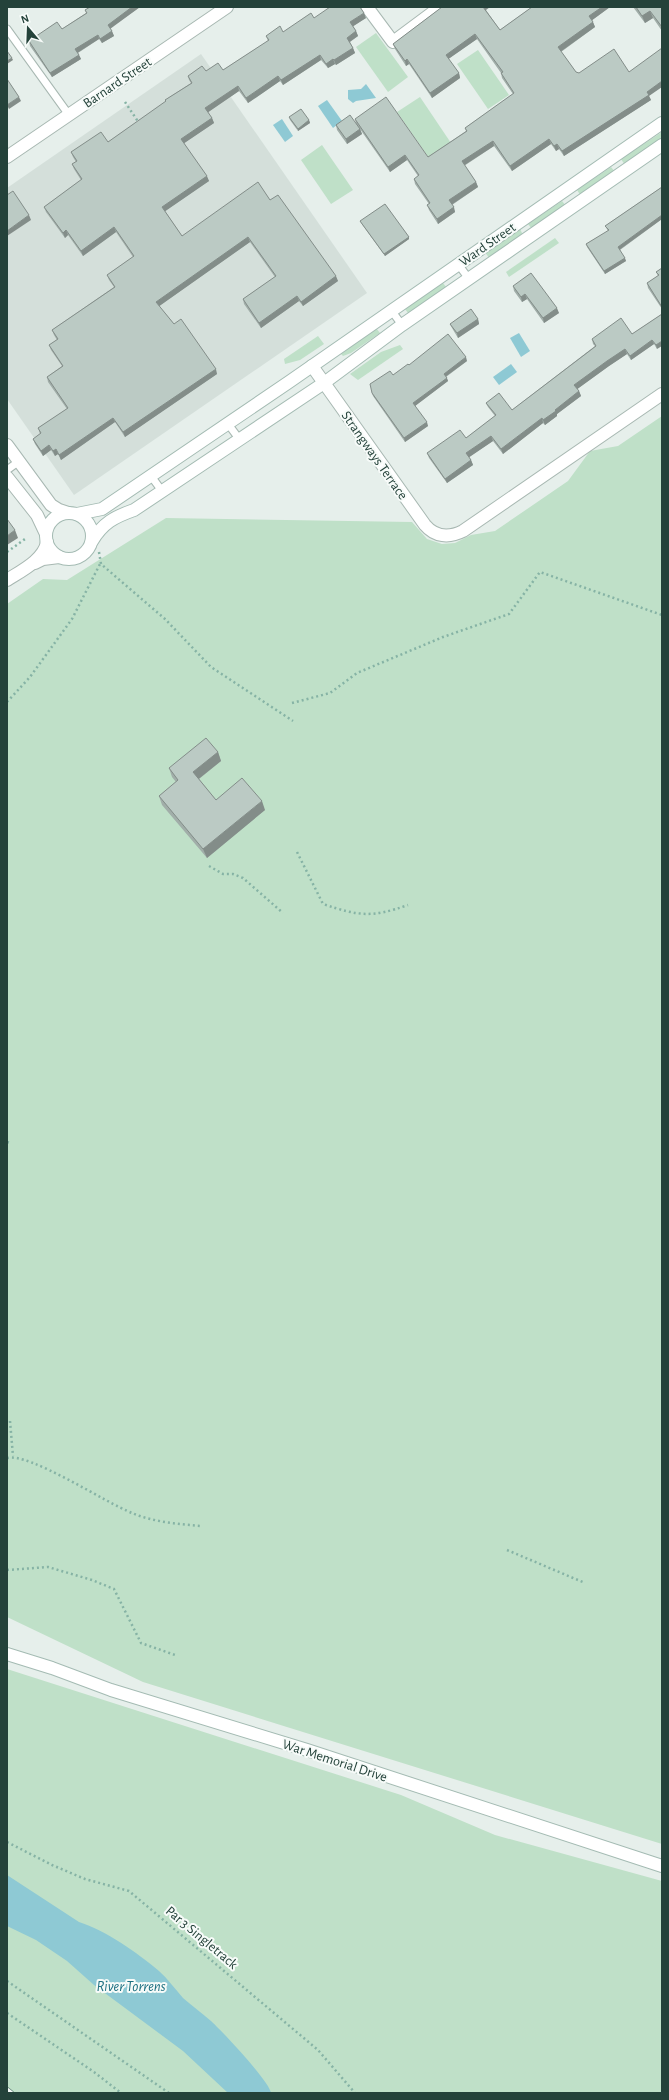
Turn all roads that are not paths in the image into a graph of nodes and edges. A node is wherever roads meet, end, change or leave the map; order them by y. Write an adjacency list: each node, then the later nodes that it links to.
1 (227, 7): 5 (street, Barnard Street)
2 (367, 7): 3 (street)
3 (440, 7)
4 (7, 29): 5 (lane)
5 (69, 115): 8 (street, Barnard Street)
6 (662, 123): 9 (street, Ward Street)
7 (662, 145): 10 (street, Ward Street)
8 (7, 157)
9 (458, 264): 10 (lane); 11 (street, Ward Street)
10 (469, 279): 12 (street, Ward Street)
11 (391, 310): 12 (lane); 13 (street, Ward Street)
12 (402, 326): 14 (street, Ward Street)
13 (312, 366): 14 (street, Strangways Terrace); 16 (street)
14 (324, 383): 15 (street, Strangways Terrace); 17 (street)
15 (662, 394)
16 (228, 424): 17 (lane); 21 (street)
17 (240, 440): 23 (street)
18 (7, 445): 19 (street)
19 (18, 462): 20 (lane); 24 (street)
20 (7, 470)
21 (151, 476): 23 (lane); 24 (street)
22 (7, 477): 25 (street)
23 (162, 491): 26 (street)
24 (73, 513): 25 (street); 26 (street)
25 (47, 538): 27 (street); 28 (street)
26 (96, 545): 27 (street)
27 (59, 557): 28 (street)
28 (29, 565): 29 (street)
29 (7, 580)
30 (7, 1654): 31 (street, War Memorial Drive)
31 (662, 1866)

